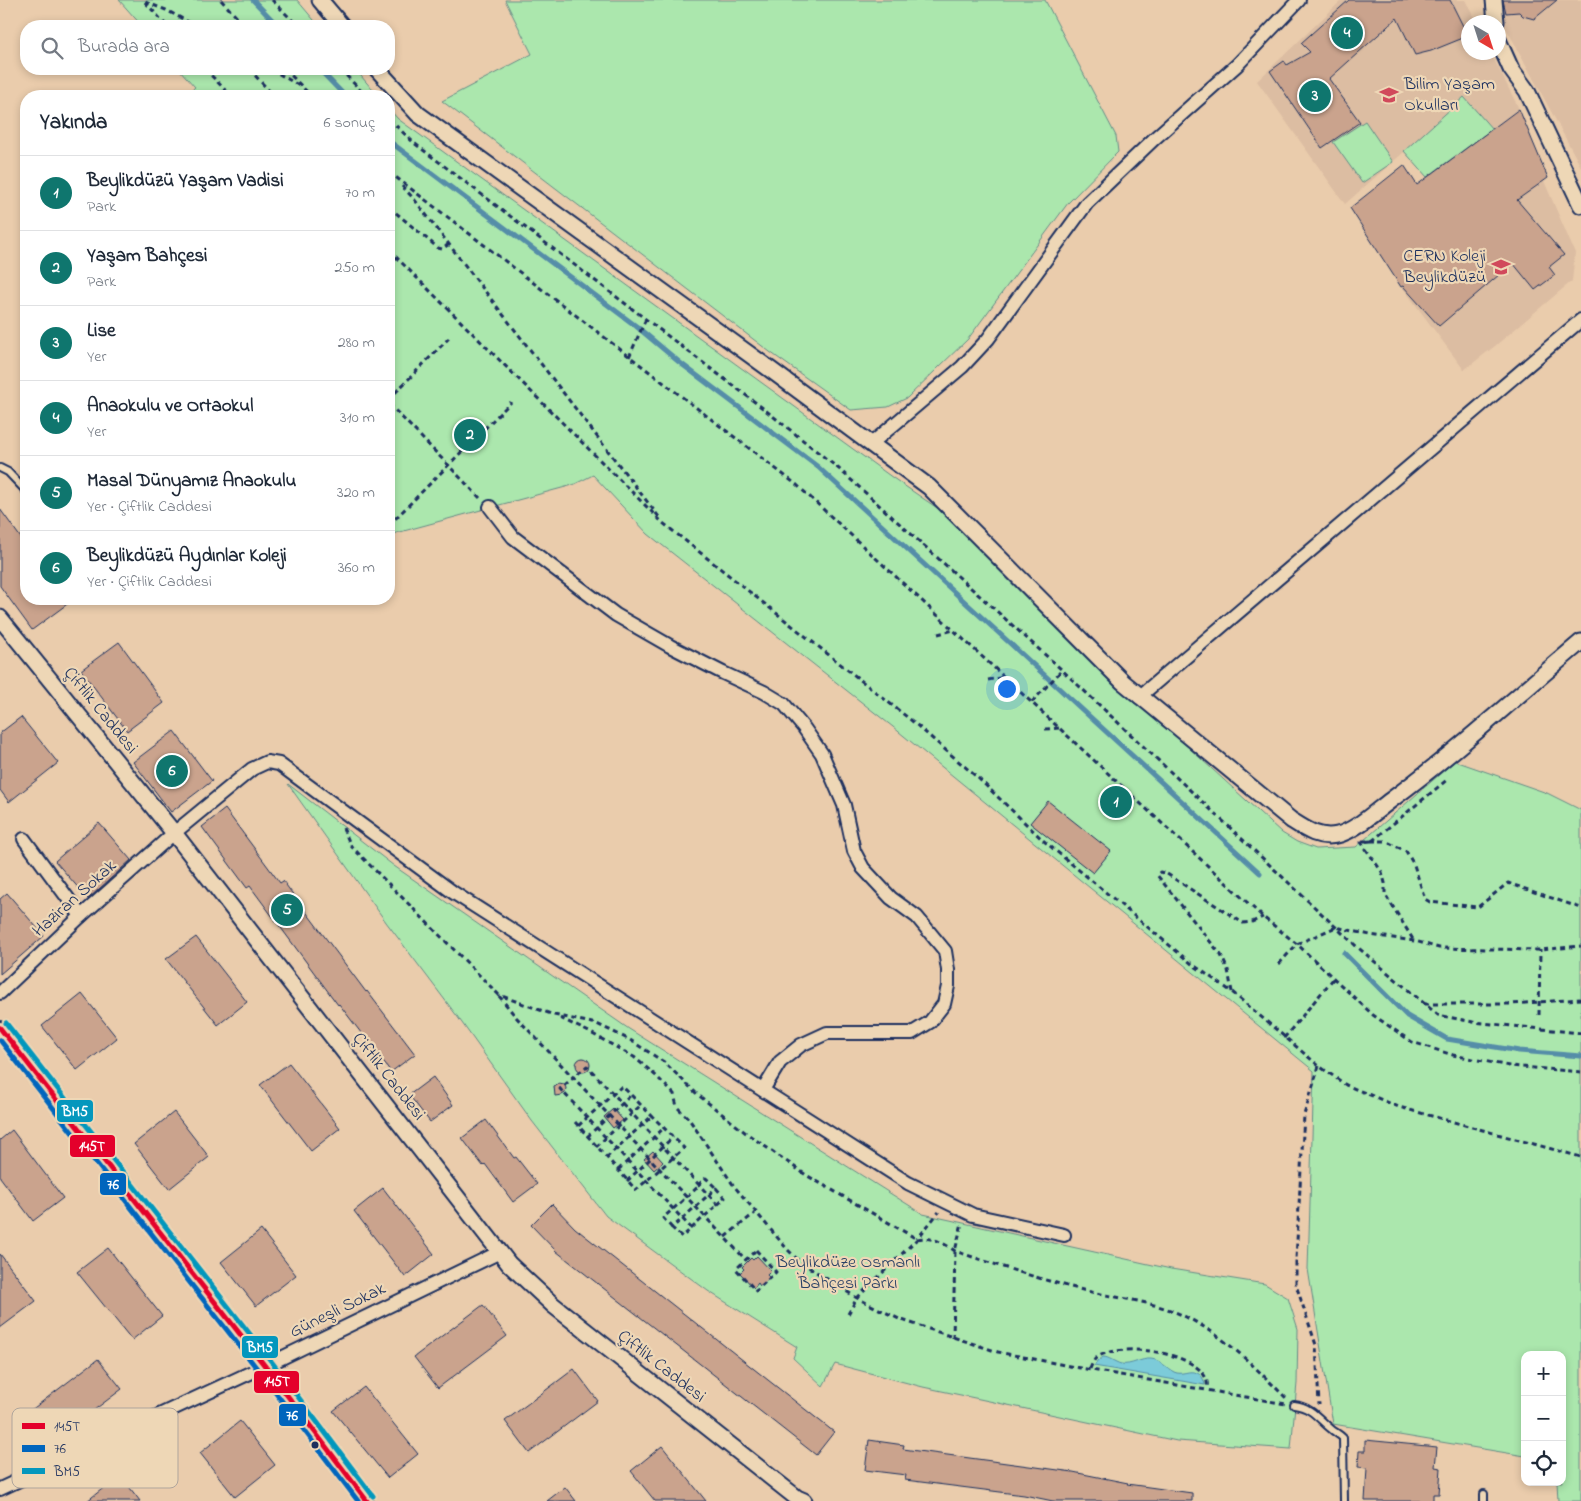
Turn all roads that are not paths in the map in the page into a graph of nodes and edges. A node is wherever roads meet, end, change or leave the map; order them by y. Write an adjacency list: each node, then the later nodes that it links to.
1 (320, 0): 5 (street)
2 (1299, 0): 10 (street)
3 (1494, 0): 4 (street)
4 (1495, 15)
5 (337, 20)
6 (1506, 58): 8 (street)
7 (382, 75): 10 (street)
8 (1581, 205)
9 (1581, 320): 16 (street)
10 (871, 444): 16 (street)
11 (0, 468): 12 (lane)
12 (20, 485)
13 (490, 507): 22 (street)
14 (0, 618): 17 (street, Çiftlik Caddesi)
15 (1581, 642): 16 (street)
16 (1139, 696)
17 (174, 833): 19 (street, Haziran Sokak); 22 (street, Haziran Sokak); 24 (street, Çiftlik Caddesi)
18 (24, 839): 19 (street)
19 (81, 916): 20 (street, Haziran Sokak)
20 (0, 993)
21 (0, 1028): 25 (street)
22 (763, 1090): 23 (street, Haziran Sokak)
23 (1064, 1235)
24 (500, 1252): 25 (street, Güneşli Sokak); 30 (street, Çiftlik Caddesi)
25 (265, 1366): 27 (street, Güneşli Sokak); 31 (street)
26 (1294, 1405): 32 (lane)
27 (175, 1408)
28 (12, 1483): 29 (street, Güneşli Sokak)
29 (0, 1489)
30 (797, 1500)
31 (367, 1501)
32 (1344, 1501)

